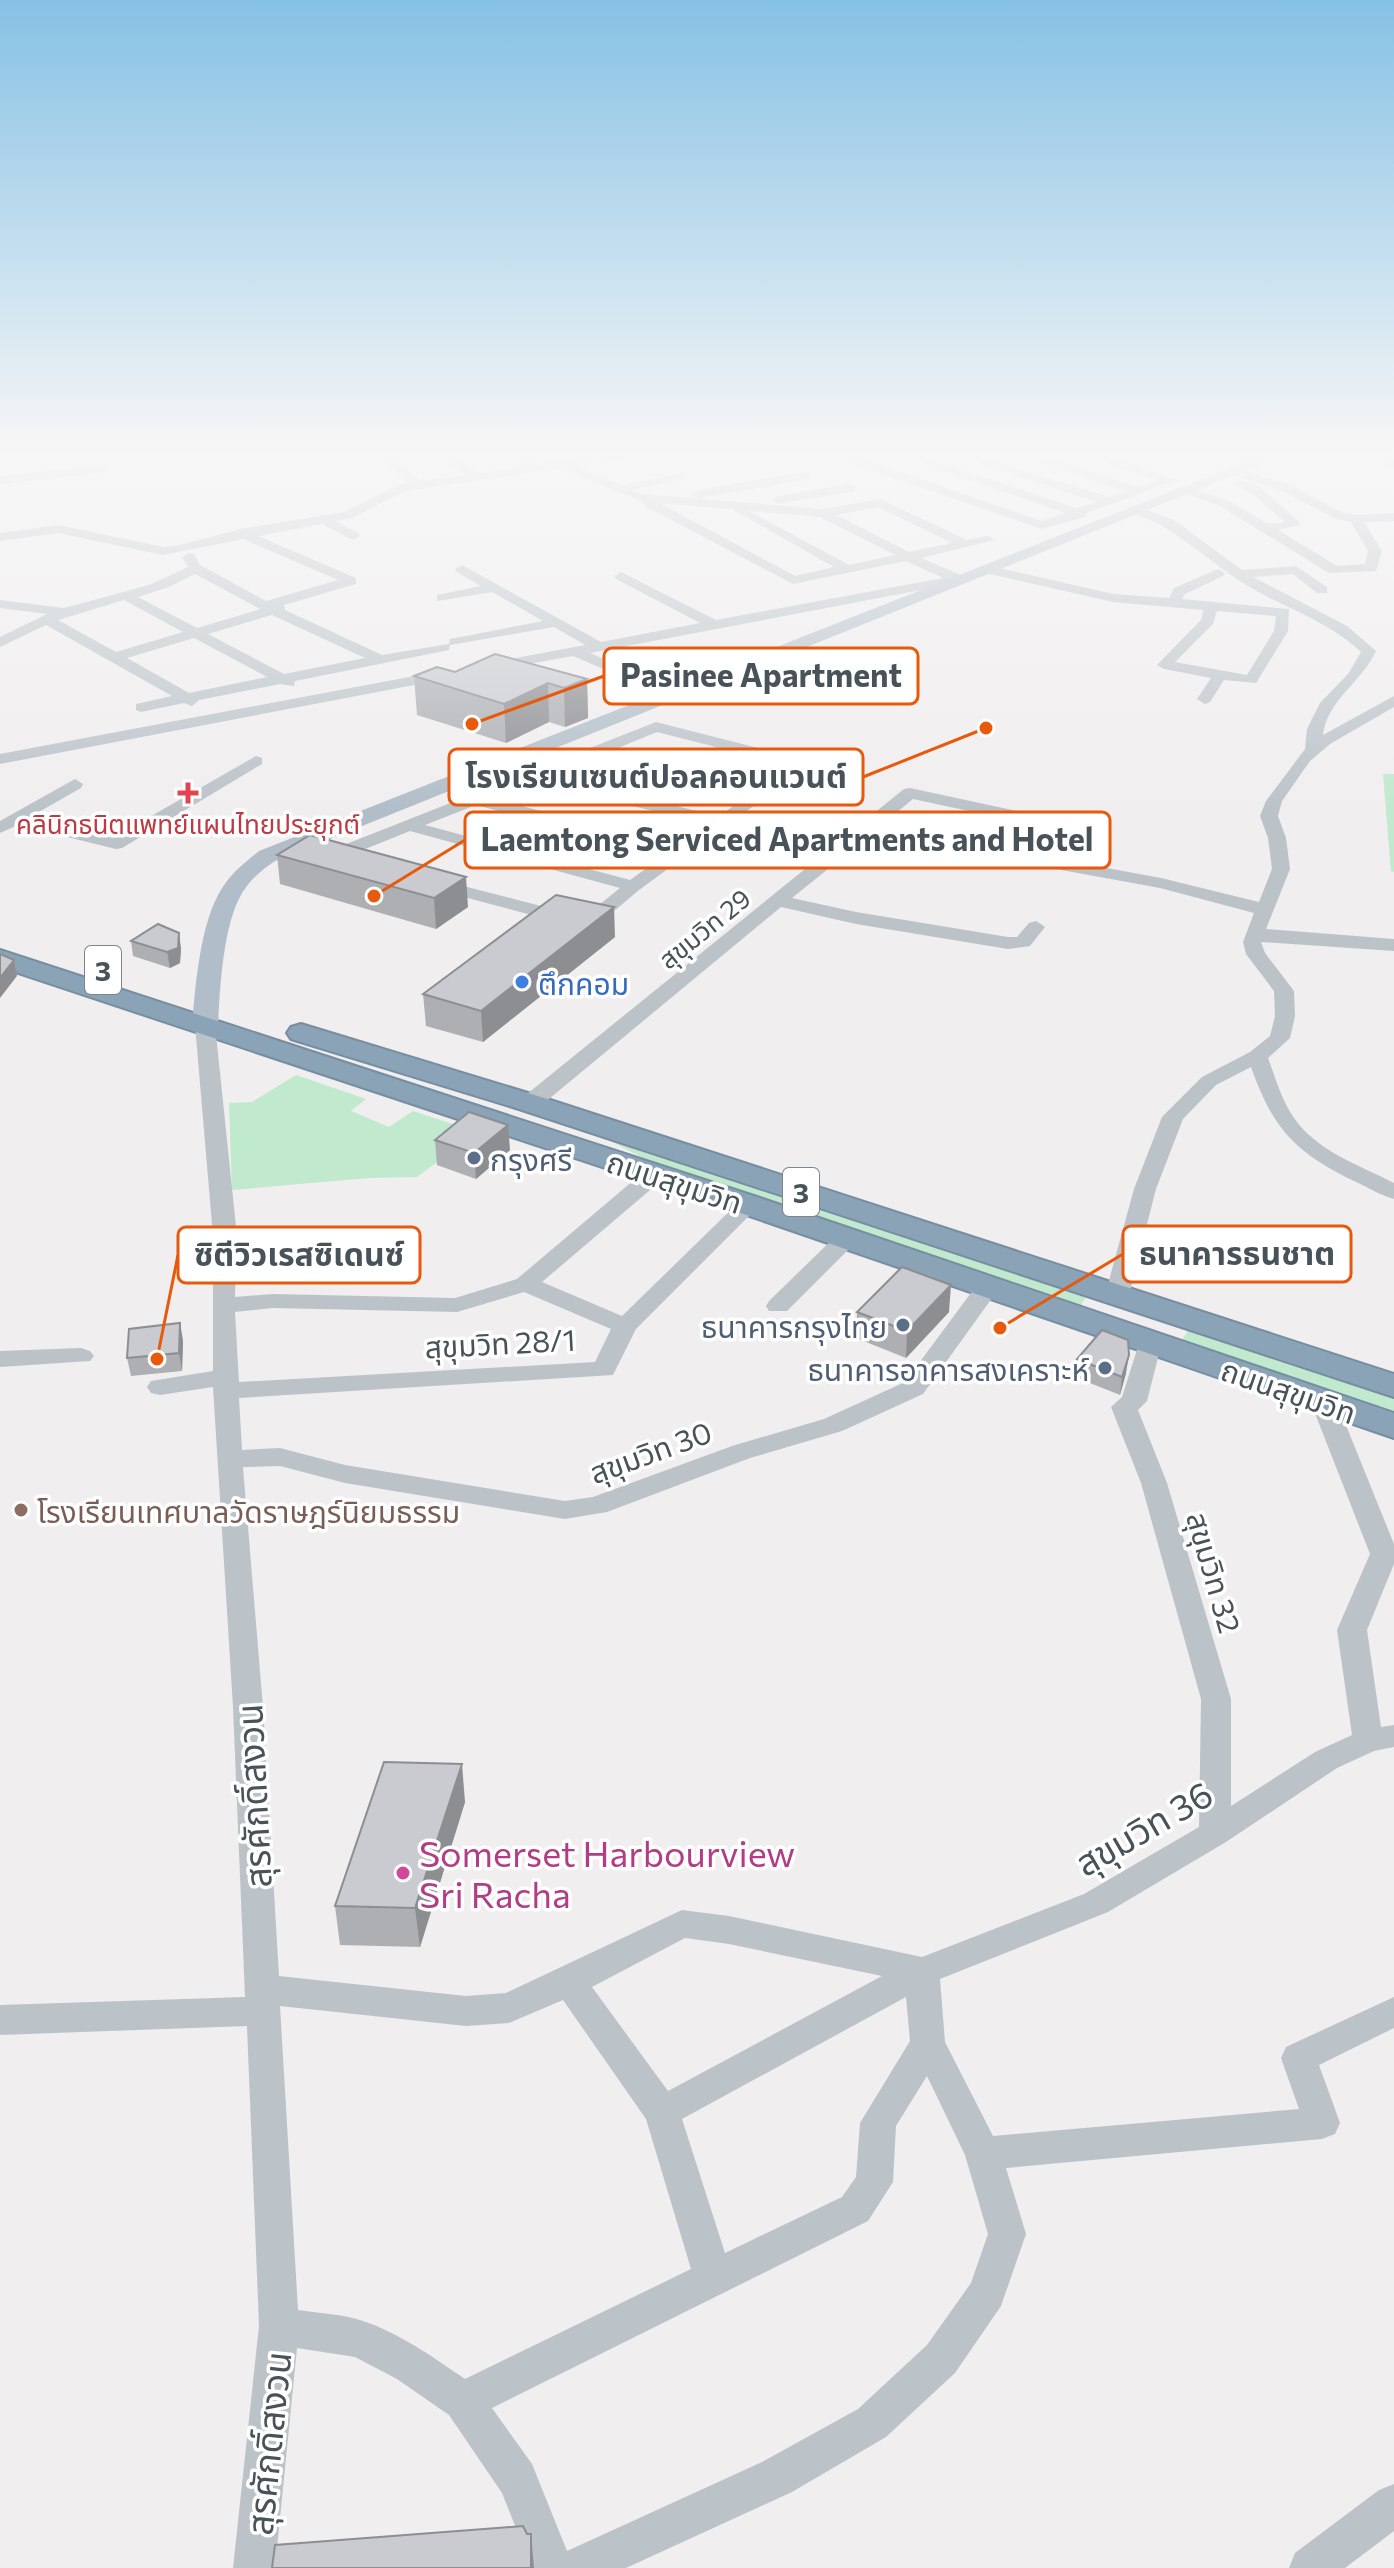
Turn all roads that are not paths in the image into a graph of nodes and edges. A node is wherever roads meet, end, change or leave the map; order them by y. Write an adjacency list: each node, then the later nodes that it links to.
1 (182, 572): 19 (street)
2 (208, 572): 23 (street)
3 (330, 572): 23 (street)
4 (467, 572): 17 (street)
5 (778, 572): 6 (street)
6 (833, 572)
7 (940, 572): 16 (street)
8 (978, 572): 16 (main road)
9 (998, 572): 22 (street)
10 (1236, 572): 14 (street)
11 (1271, 572): 14 (street)
12 (1300, 572): 18 (street)
13 (1218, 573): 22 (street)
14 (1239, 574): 48 (street)
15 (621, 576): 28 (street)
16 (960, 578): 28 (street); 41 (main road)
17 (494, 587): 20 (street); 27 (street)
18 (1322, 590)
19 (126, 596): 25 (street); 29 (street)
20 (442, 598)
21 (0, 604): 25 (street)
22 (1173, 604): 24 (street)
23 (276, 606): 29 (street); 33 (street); 35 (street)
24 (1211, 606): 38 (street); 38 (street)
25 (72, 610): 26 (street)
26 (48, 620): 30 (street); 34 (street)
27 (558, 622): 31 (street); 33 (street)
28 (713, 624): 31 (street)
29 (198, 633): 34 (street); 39 (street)
30 (0, 643)
31 (598, 646): 32 (street)
32 (574, 651): 36 (street); 41 (street)
33 (401, 656): 35 (street)
34 (113, 658): 42 (street)
35 (381, 660): 39 (street); 40 (street)
36 (524, 661): 37 (street); 40 (street)
37 (544, 675)
38 (1220, 675): 43 (street)
39 (285, 679): 42 (street); 44 (street)
40 (408, 682): 44 (street)
41 (671, 693): 52 (main road)
42 (188, 698): 46 (street); 47 (street)
43 (1205, 699)
44 (308, 701): 47 (street)
45 (1394, 701): 48 (street)
46 (141, 707)
47 (211, 720): 50 (street)
48 (1313, 750): 69 (street)
49 (598, 751): 53 (street); 55 (street); 55 (street)
50 (0, 759)
51 (256, 761): 58 (street)
52 (494, 763): 53 (street); 61 (main road)
53 (531, 777): 56 (street); 57 (street)
54 (75, 784): 58 (street)
55 (765, 791): 57 (street)
56 (475, 799): 59 (street); 62 (street)
57 (722, 822): 62 (street)
58 (8, 824)
59 (410, 826): 64 (street); 67 (street)
60 (867, 829): 63 (street); 63 (street, สุขุมวิท 29); 68 (street, สุขุมวิท 29)
61 (292, 844): 64 (street); 75 (main road)
62 (679, 853): 67 (street)
63 (998, 855): 69 (street)
64 (332, 856): 65 (street)
65 (361, 864)
66 (420, 880): 67 (street)
67 (633, 886)
68 (779, 901): 70 (street); 77 (street, สุขุมวิท 29)
69 (1266, 910): 71 (street)
70 (1036, 927)
71 (1256, 934): 73 (street); 76 (street)
72 (0, 937): 75 (highway, ถนนสุขุมวิท / 3)
73 (1394, 945)
74 (0, 958): 75 (highway, ถนนสุขุมวิท / 3)
75 (206, 1014): 77 (highway, ถนนสุขุมวิท / 3); 78 (highway, ถนนสุขุมวิท / 3); 85 (street, สุรศักดิ์สงวน)
76 (1257, 1056): 79 (street); 84 (street)
77 (530, 1103): 84 (highway, ถนนสุขุมวิท / 3)
78 (655, 1174): 80 (highway, ถนนสุขุมวิท / 3); 82 (street)
79 (1394, 1192)
80 (749, 1205): 81 (highway, ถนนสุขุมวิท / 3); 87 (street, สุขุมวิท 28/1)
81 (846, 1239): 83 (highway, ถนนสุขุมวิท / 3); 86 (street)
82 (525, 1284): 85 (street); 87 (street)
83 (988, 1287): 88 (highway, ถนนสุขุมวิท / 3); 96 (street, สุขุมวิท 30)
84 (1117, 1295): 92 (highway, ถนนสุขุมวิท / 3)
85 (223, 1306): 91 (street, สุรศักดิ์สงวน)
86 (778, 1306)
87 (625, 1326): 91 (street, สุขุมวิท 28/1)
88 (1150, 1342): 94 (highway, ถนนสุขุมวิท / 3); 98 (street, สุขุมวิท 32)
89 (81, 1356): 90 (street)
90 (0, 1359)
91 (227, 1384): 93 (street); 96 (street, สุรศักดิ์สงวน)
92 (1394, 1386)
93 (160, 1387)
94 (1324, 1403): 95 (highway, ถนนสุขุมวิท / 3); 97 (street)
95 (1394, 1426)
96 (229, 1459): 101 (street, สุรศักดิ์สงวน)
97 (1381, 1738): 98 (street, สุขุมวิท 36)
98 (1215, 1833): 99 (street, สุขุมวิท 36)
99 (923, 1971): 100 (street); 104 (street); 105 (street, สุขุมวิท 36)
100 (569, 1982): 101 (street); 105 (street)
101 (261, 2000): 103 (street); 108 (street, สุรศักดิ์สงวน)
102 (1394, 2012): 106 (street)
103 (0, 2020)
104 (928, 2043): 106 (street); 107 (street)
105 (662, 2112): 107 (street)
106 (983, 2153): 113 (street)
107 (714, 2280): 109 (street)
108 (279, 2326): 109 (street); 111 (street, สุรศักดิ์สงวน)
109 (463, 2401): 112 (street)
110 (1394, 2505): 114 (street)
111 (254, 2568)
112 (553, 2568)
113 (578, 2568)
114 (1310, 2568)

